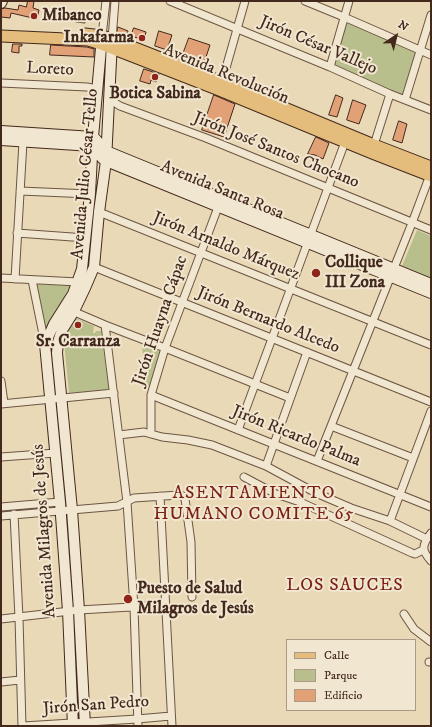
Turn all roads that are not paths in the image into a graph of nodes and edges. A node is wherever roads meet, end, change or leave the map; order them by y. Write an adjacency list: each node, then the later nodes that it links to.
1 (106, 1): 12 (street, Avenida Julio César Tello)
2 (115, 1): 12 (street, Avenida Julio César Tello)
3 (170, 1): 10 (street, Jirón César Vallejo)
4 (245, 1): 10 (street)
5 (305, 1): 8 (street)
6 (349, 1): 8 (street)
7 (431, 15): 13 (street)
8 (344, 17): 13 (street); 15 (street)
9 (1, 28): 12 (main road, Avenida Revolución)
10 (237, 28): 15 (street, Jirón César Vallejo); 16 (street)
11 (1, 36): 12 (main road, Avenida Revolución)
12 (107, 42): 16 (main road, Avenida Revolución); 18 (street, Avenida Julio César Tello); 20 (street, Avenida Julio César Tello); 27 (main road, Avenida Revolución)
13 (420, 50): 14 (street); 21 (street)
14 (431, 55)
15 (330, 66): 19 (street, Jirón César Vallejo)
16 (222, 82): 28 (main road, Avenida Revolución)
17 (1, 83): 18 (street, Loreto)
18 (97, 89): 25 (street, Avenida Julio César Tello)
19 (390, 94): 21 (street, Jirón César Vallejo); 28 (street)
20 (109, 99): 29 (street, Avenida Julio César Tello); 31 (street, Jirón José Santos Chocano)
21 (406, 100): 22 (street, Jirón César Vallejo)
22 (431, 110)
23 (1, 131): 25 (street)
24 (1, 140): 26 (street)
25 (93, 141): 26 (street); 29 (street, Avenida Santa Rosa); 33 (street, Avenida Julio César Tello)
26 (23, 142): 32 (street)
27 (345, 142): 30 (main road, Avenida Revolución); 31 (street)
28 (374, 145): 30 (main road, Avenida Revolución)
29 (106, 156): 34 (street, Avenida Santa Rosa); 35 (street, Avenida Julio César Tello)
30 (431, 173): 36 (street)
31 (328, 188): 36 (street, Jirón José Santos Chocano); 40 (street)
32 (20, 191): 33 (street); 38 (street)
33 (90, 194): 39 (street, Avenida Julio César Tello)
34 (220, 202): 40 (street, Avenida Santa Rosa); 41 (street, Jirón Huayna Cápac)
35 (99, 212): 41 (street, Jirón Arnaldo Márquez); 42 (street, Avenida Julio César Tello)
36 (412, 223): 37 (street, Jirón José Santos Chocano); 43 (street)
37 (431, 230)
38 (17, 233): 39 (street); 45 (street)
39 (86, 238): 47 (street, Avenida Julio César Tello)
40 (309, 239): 43 (street, Avenida Santa Rosa); 49 (street)
41 (201, 253): 49 (street, Jirón Arnaldo Márquez); 51 (street, Jirón Huayna Cápac)
42 (94, 267): 51 (street, Jirón Bernardo Alcedo); 52 (street, Avenida Julio César Tello)
43 (392, 273): 48 (street, Avenida Santa Rosa); 50 (street, Avenida Santa Rosa); 53 (street)
44 (1, 278): 45 (street)
45 (15, 279): 46 (street)
46 (32, 280): 47 (street); 56 (street)
47 (78, 282): 52 (street, Avenida Julio César Tello)
48 (431, 284)
49 (290, 289): 53 (street, Jirón Arnaldo Márquez); 55 (street)
50 (431, 293)
51 (182, 302): 55 (street, Jirón Bernardo Alcedo); 59 (street, Jirón Huayna Cápac)
52 (69, 309): 54 (street); 56 (street, Avenida Julio César Tello); 57 (street, Avenida Julio César Tello)
53 (373, 322): 58 (street, Jirón Arnaldo Márquez); 61 (street)
54 (105, 325): 59 (street); 64 (street)
55 (272, 338): 60 (street, Jirón Bernardo Alcedo); 63 (street)
56 (47, 339): 68 (street, Avenida Milagros de Jesús)
57 (58, 342): 66 (street, Avenida Milagros de Jesús)
58 (431, 345)
59 (165, 348): 63 (street); 65 (street, Jirón Huayna Cápac)
60 (307, 352): 61 (street, Jirón Bernardo Alcedo); 67 (street)
61 (353, 371): 69 (street, Jirón Bernardo Alcedo); 72 (street)
62 (1, 381): 70 (street)
63 (255, 384): 67 (street); 73 (street)
64 (114, 393): 66 (street); 75 (street)
65 (151, 395): 73 (street, Jirón Ricardo Palma); 74 (street, Jirón Huayna Cápac)
66 (61, 398): 68 (street); 89 (street, Avenida Milagros de Jesús)
67 (290, 398): 76 (street)
68 (51, 399): 70 (street); 77 (street, Avenida Milagros de Jesús)
69 (431, 402)
70 (3, 404)
71 (431, 411): 79 (street)
72 (331, 426): 79 (street); 80 (street)
73 (238, 430): 76 (street, Jirón Ricardo Palma)
74 (151, 434): 75 (street); 81 (street)
75 (119, 435): 85 (street)
76 (274, 444): 80 (street, Jirón Ricardo Palma); 81 (street)
77 (56, 453): 78 (street); 87 (street, Avenida Milagros de Jesús)
78 (1, 457)
79 (413, 458): 83 (street)
80 (317, 461): 83 (street, Jirón Ricardo Palma)
81 (266, 466): 92 (street)
82 (244, 476): 94 (street)
83 (400, 494): 88 (street, Jirón Ricardo Palma); 92 (street)
84 (160, 496): 85 (street); 96 (street); 97 (street)
85 (127, 502): 89 (street); 98 (street)
86 (1, 506): 87 (street)
87 (60, 506): 89 (street); 90 (street); 100 (street, Avenida Milagros de Jesús)
88 (431, 507)
89 (72, 510): 99 (street, Avenida Milagros de Jesús)
90 (14, 514): 91 (street); 102 (street)
91 (1, 516)
92 (390, 521): 93 (street)
93 (429, 536): 94 (street)
94 (423, 550): 95 (street)
95 (431, 561)
96 (192, 596)
97 (166, 605): 98 (street); 107 (street)
98 (134, 607): 99 (street); 108 (street)
99 (79, 610): 100 (street); 110 (street, Avenida Milagros de Jesús)
100 (68, 611): 102 (street); 109 (street, Avenida Milagros de Jesús)
101 (404, 614): 104 (street)
102 (19, 618): 103 (street); 105 (street)
103 (1, 619)
104 (431, 642)
105 (20, 680): 106 (street); 111 (street)
106 (1, 682)
107 (171, 716): 108 (street, Jirón San Pedro); 112 (street)
108 (138, 723): 110 (street, Jirón San Pedro)
109 (73, 724): 110 (street, Jirón San Pedro); 111 (street, Jirón San Pedro)
110 (85, 724)
111 (22, 726)
112 (172, 726)

